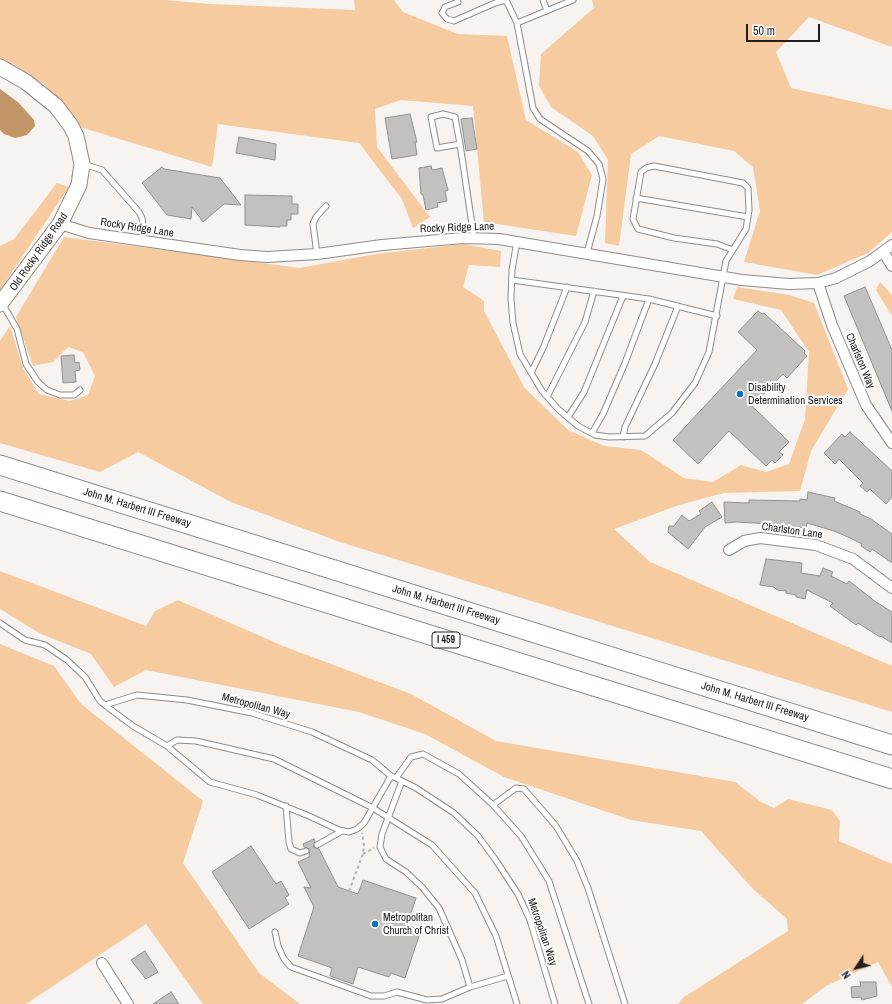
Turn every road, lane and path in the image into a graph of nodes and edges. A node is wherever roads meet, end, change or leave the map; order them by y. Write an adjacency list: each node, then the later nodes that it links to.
1 (506, 0): 4 (lane); 6 (lane)
2 (543, 0): 5 (lane)
3 (572, 0): 5 (lane)
4 (458, 2)
5 (547, 11): 6 (lane)
6 (517, 23): 19 (lane)
7 (0, 67): 9 (street, Old Rocky Ridge Road)
8 (460, 144): 8 (lane); 14 (lane)
9 (82, 164): 13 (street, Old Rocky Ridge Road); 15 (lane)
10 (636, 198): 12 (lane); 12 (lane); 18 (lane)
11 (326, 206): 21 (lane)
12 (748, 217): 18 (lane)
13 (60, 224): 15 (street, Rocky Ridge Lane); 30 (street, Old Rocky Ridge Road)
14 (474, 238): 16 (street, Rocky Ridge Lane); 21 (street, Rocky Ridge Lane)
15 (142, 240): 21 (street, Rocky Ridge Lane)
16 (517, 241): 19 (street, Rocky Ridge Lane); 24 (lane)
17 (892, 245): 20 (street, Rocky Ridge Lane)
18 (733, 250): 23 (lane)
19 (587, 253): 23 (street, Rocky Ridge Lane)
20 (884, 253): 22 (street); 25 (street, Rocky Ridge Lane)
21 (317, 254)
22 (892, 266)
23 (724, 276): 25 (street, Rocky Ridge Lane); 32 (lane)
24 (512, 280): 26 (lane); 33 (lane)
25 (818, 283): 39 (street, Charlston Way)
26 (567, 287): 27 (lane); 33 (lane)
27 (594, 291): 28 (lane); 35 (lane)
28 (623, 296): 29 (lane); 36 (lane)
29 (649, 299): 31 (lane); 37 (lane)
30 (1, 303): 34 (lane)
31 (678, 306): 32 (lane); 38 (lane)
32 (717, 316): 38 (lane)
33 (531, 373): 35 (lane)
34 (80, 390)
35 (547, 397): 36 (lane)
36 (568, 417): 37 (lane)
37 (592, 433): 38 (lane)
38 (623, 437)
39 (892, 443)
40 (0, 465): 46 (highway, John M. Harbert III Freeway)
41 (0, 501): 49 (highway, I 459)
42 (729, 550): 43 (street, Charlston Lane)
43 (892, 588)
44 (0, 623): 45 (lane)
45 (105, 705): 47 (lane); 48 (lane, Metropolitan Way)
46 (892, 745)
47 (167, 746): 52 (lane); 53 (lane)
48 (393, 777): 50 (lane, Metropolitan Way); 51 (lane, Metropolitan Way); 53 (lane, Metropolitan Way)
49 (892, 779)
50 (402, 781): 54 (lane); 68 (lane, Metropolitan Way)
51 (493, 805): 69 (lane, Metropolitan Way); 70 (lane)
52 (286, 806): 56 (lane); 59 (lane)
53 (373, 808): 54 (lane); 55 (lane, Metropolitan Way)
54 (388, 817): 58 (lane); 64 (lane)
55 (359, 827): 56 (lane); 60 (path)
56 (342, 831): 57 (lane)
57 (317, 845)
58 (380, 847): 60 (path); 65 (lane)
59 (306, 851)
60 (363, 854): 61 (path)
61 (349, 891)
62 (275, 932): 65 (lane)
63 (102, 964): 66 (street)
64 (508, 976): 65 (lane); 67 (lane)
65 (470, 986)
66 (128, 1004)
67 (517, 1004)
68 (555, 1004)
69 (589, 1004)
70 (625, 1004)

